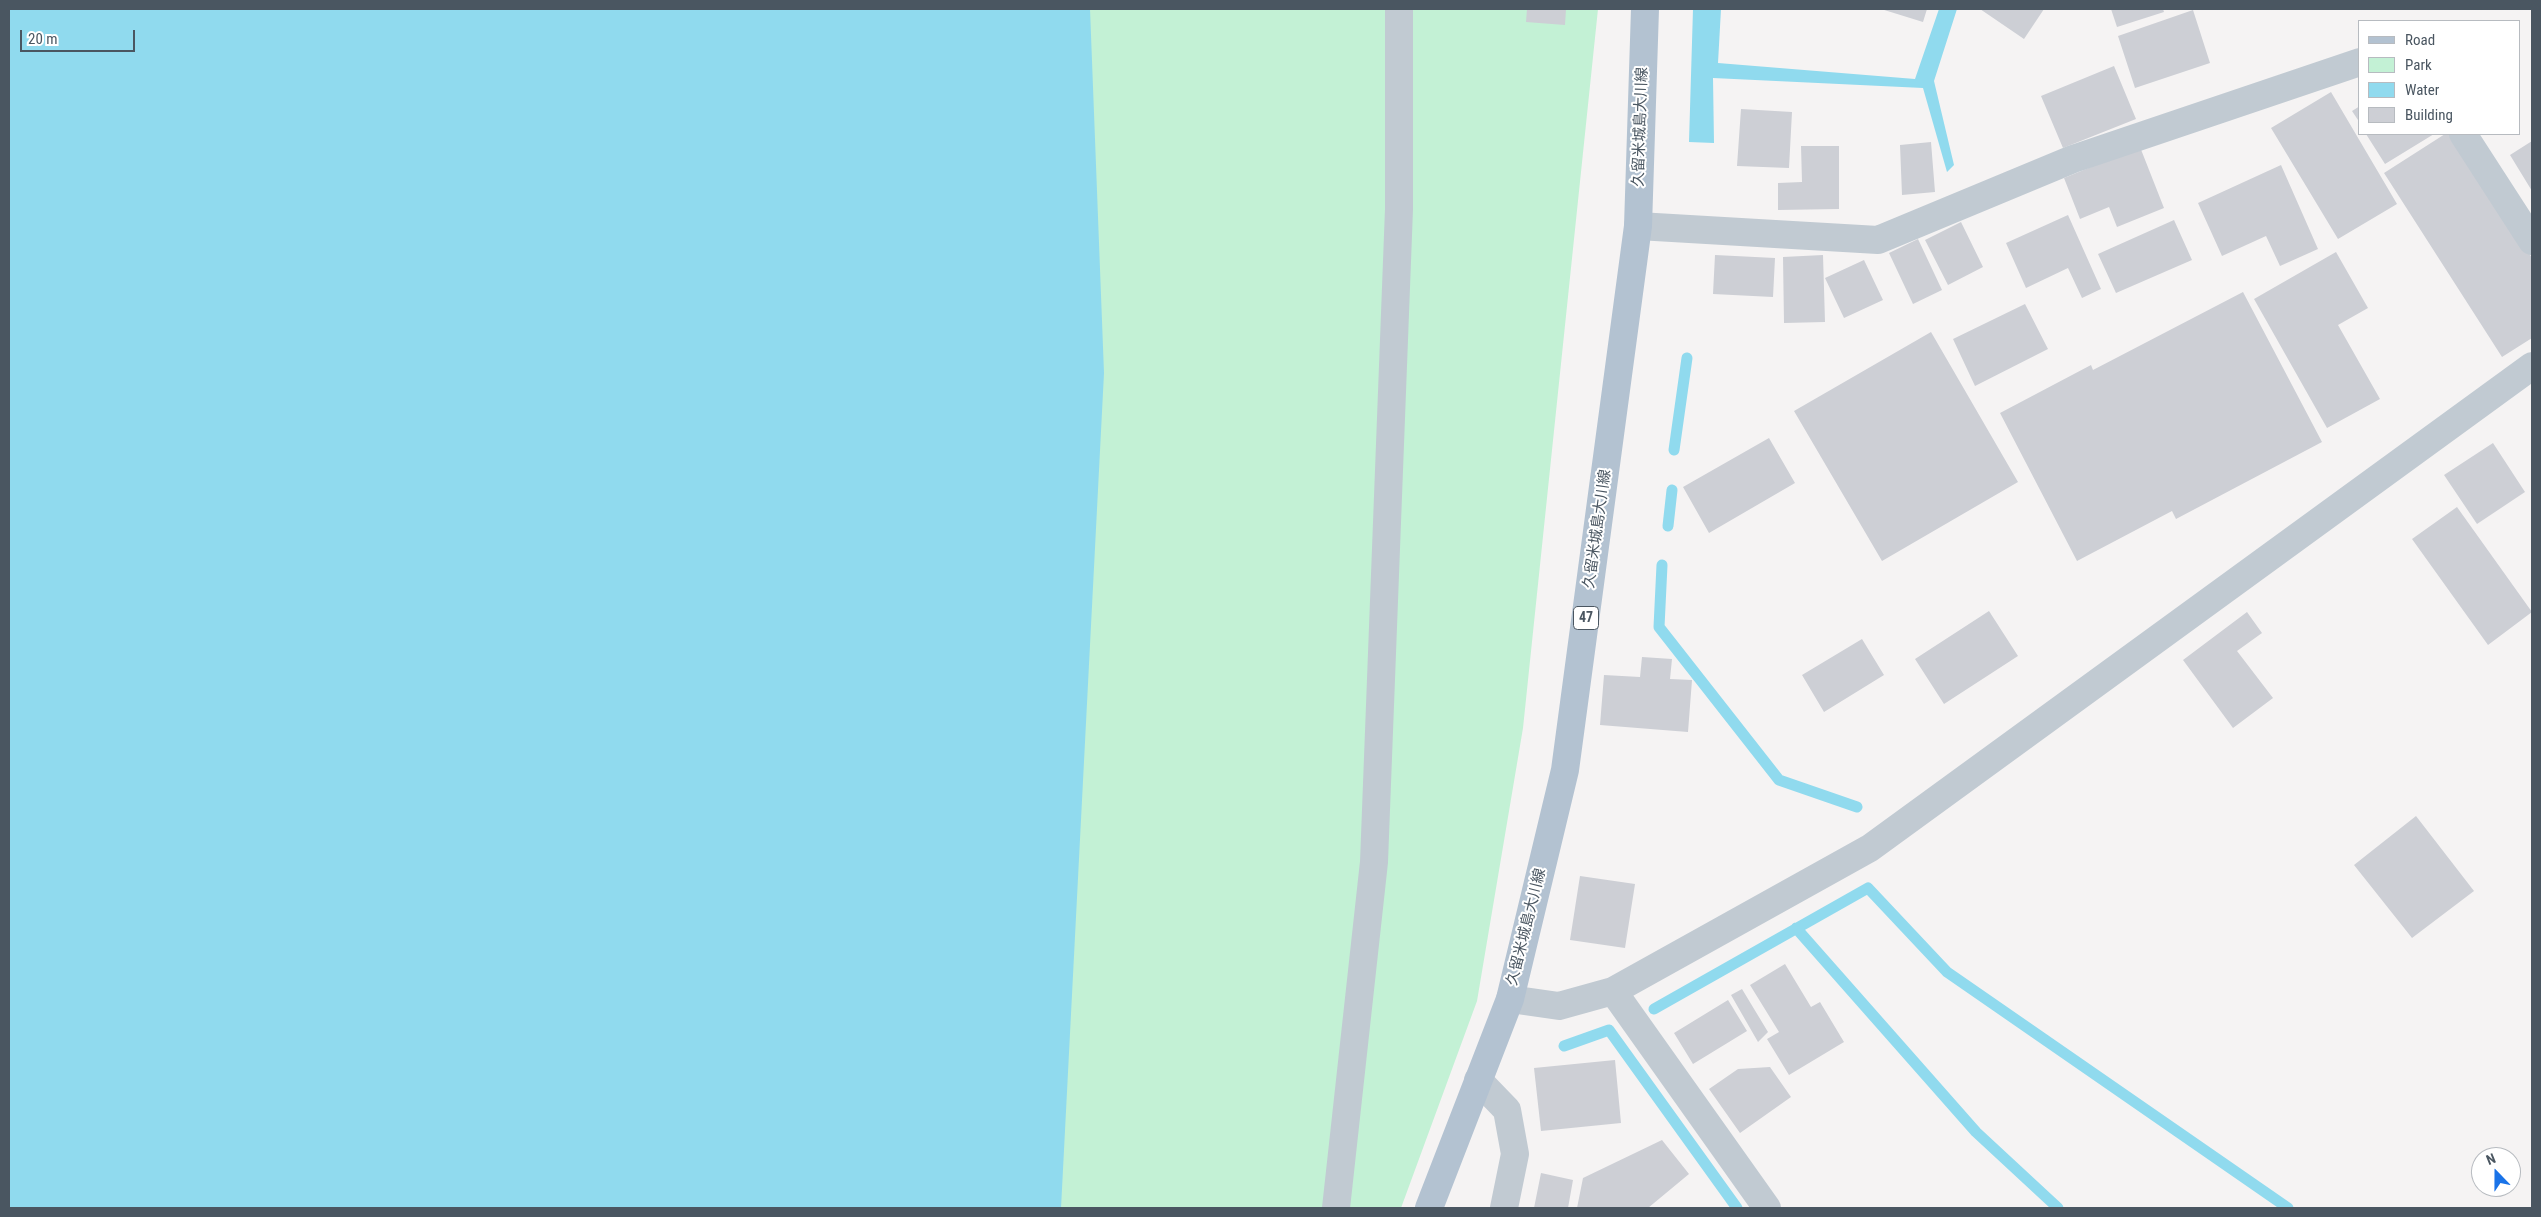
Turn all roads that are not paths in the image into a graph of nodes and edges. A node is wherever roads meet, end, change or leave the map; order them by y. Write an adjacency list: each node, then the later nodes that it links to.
1 (1399, 9): 11 (street)
2 (1645, 9): 5 (main road, 久留米城島大川線 / 47)
3 (2358, 63): 5 (street)
4 (2463, 135): 6 (street)
5 (1638, 226): 9 (main road, 久留米城島大川線 / 47)
6 (2532, 241)
7 (2532, 366): 8 (street)
8 (1613, 992): 9 (street); 14 (street)
9 (1510, 1000): 10 (main road, 久留米城島大川線 / 47)
10 (1478, 1080): 12 (main road, 久留米城島大川線 / 47); 13 (street)
11 (1336, 1208)
12 (1429, 1208)
13 (1504, 1208)
14 (1766, 1208)

